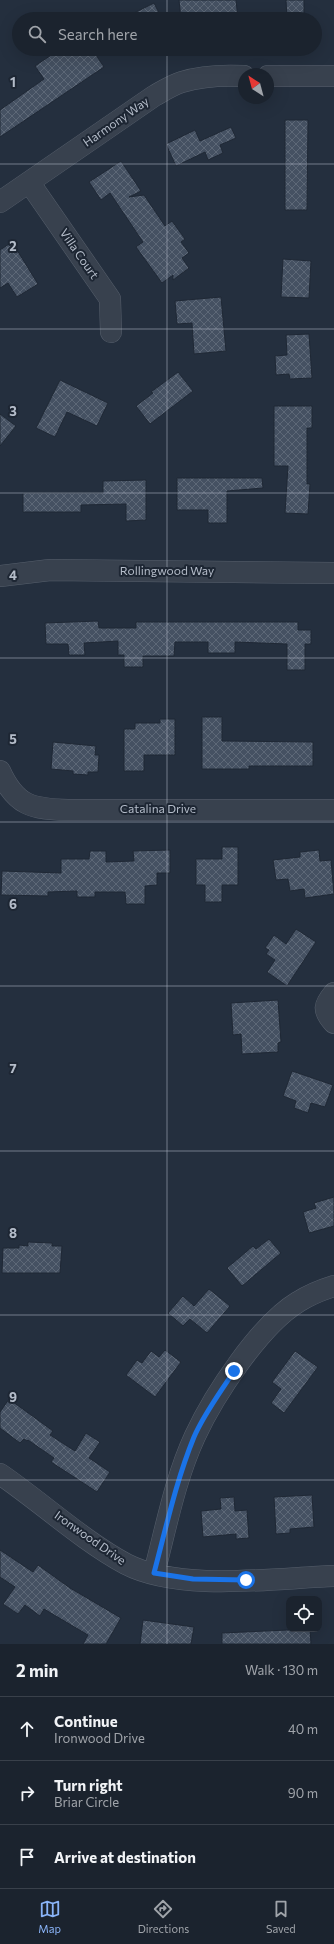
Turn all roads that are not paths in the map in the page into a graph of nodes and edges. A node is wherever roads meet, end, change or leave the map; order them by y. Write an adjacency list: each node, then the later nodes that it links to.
1 (238, 76): 4 (street, Harmony Way)
2 (274, 76): 3 (street)
3 (334, 76)
4 (29, 182): 5 (street, Harmony Way); 6 (street, Villa Court)
5 (0, 202)
6 (111, 332)
7 (334, 573): 8 (street, Rollingwood Way)
8 (0, 576)
9 (0, 771): 10 (street, Catalina Drive)
10 (334, 810)
11 (334, 993): 12 (street)
12 (334, 1023)
13 (334, 1286): 15 (street)
14 (0, 1474): 15 (street, Ironwood Drive)
15 (154, 1573): 16 (street, Ironwood Drive)
16 (334, 1576)

